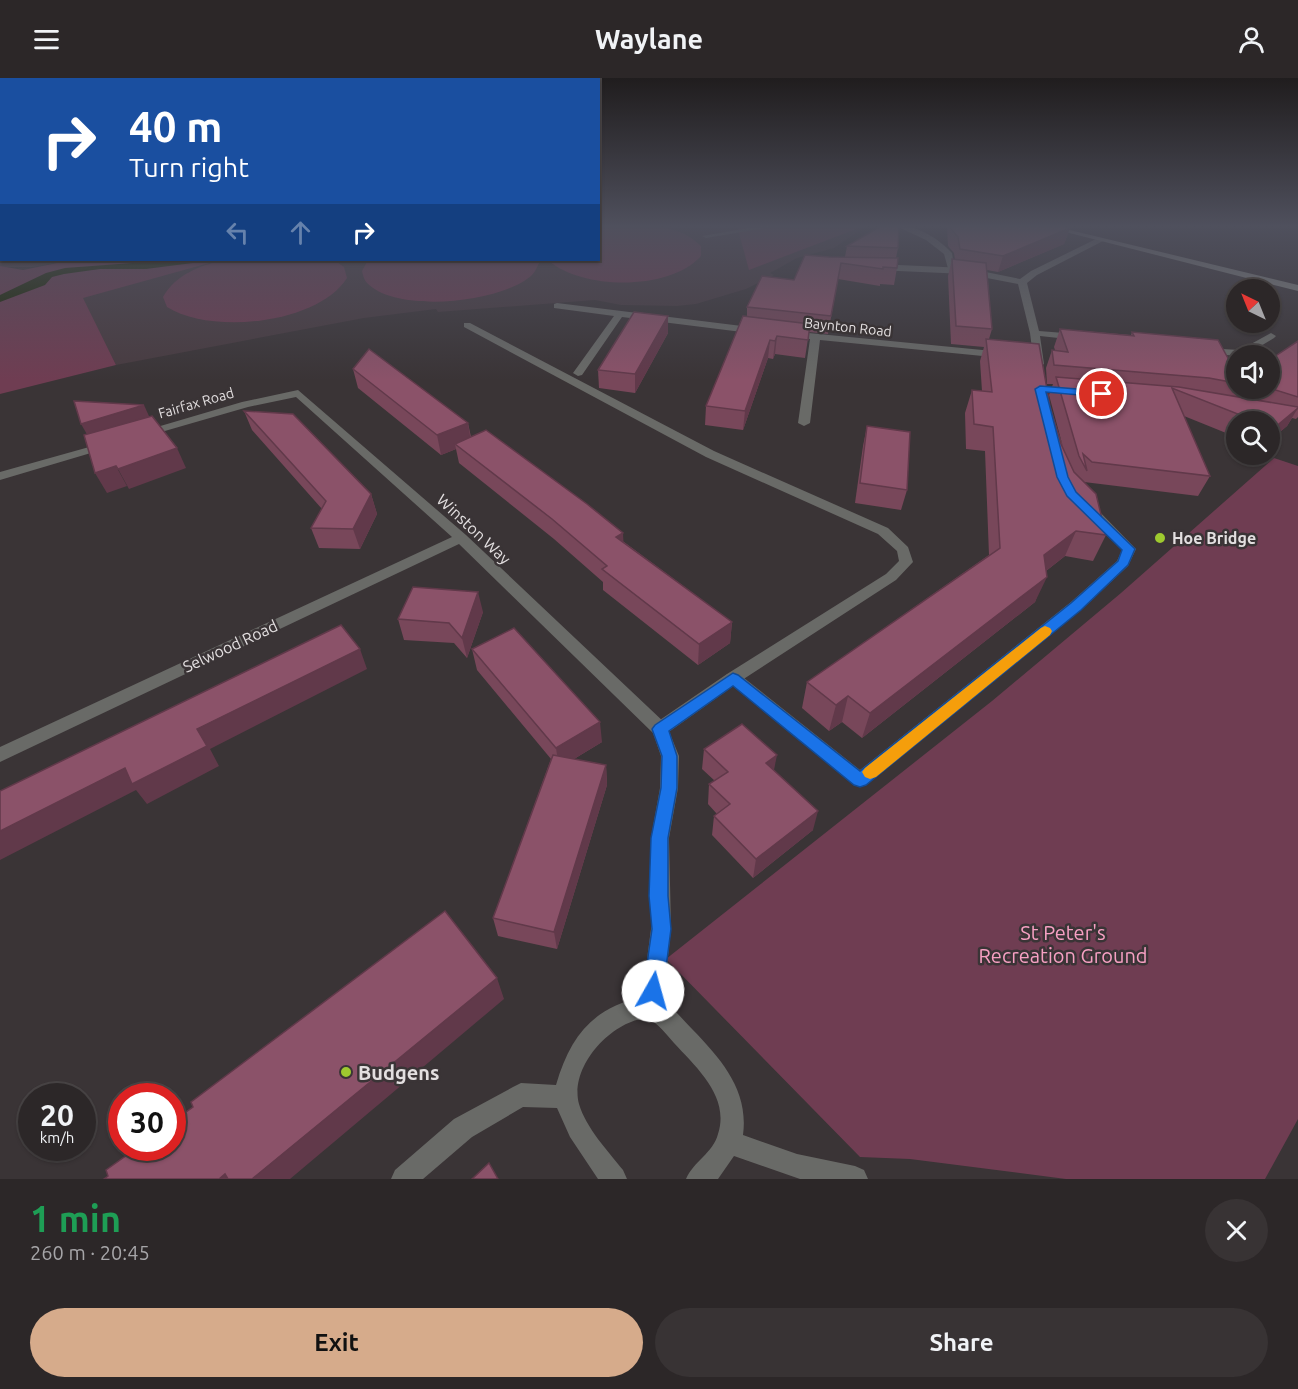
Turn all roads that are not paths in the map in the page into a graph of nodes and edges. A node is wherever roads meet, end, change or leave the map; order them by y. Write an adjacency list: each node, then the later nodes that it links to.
1 (995, 277): 4 (street)
2 (1028, 277): 4 (street)
3 (1254, 277): 5 (main road)
4 (1022, 282): 10 (street)
5 (1298, 288)
6 (557, 306): 7 (street)
7 (619, 315): 9 (street); 19 (street)
8 (467, 325): 26 (street)
9 (771, 333)
10 (1035, 333): 14 (street); 18 (street)
11 (782, 334): 13 (street, Baynton Road)
12 (1272, 336): 15 (street)
13 (815, 338): 16 (street, Baynton Road); 22 (street)
14 (1084, 338)
15 (1195, 350)
16 (1015, 356)
17 (1027, 357): 18 (street)
18 (1039, 358): 20 (street)
19 (578, 373)
20 (1040, 379)
21 (298, 393): 23 (street, Fairfax Road); 25 (street, Winston Way)
22 (804, 423)
23 (0, 476)
24 (1079, 500): 26 (street)
25 (461, 538): 27 (street, Winston Way); 28 (street, Selwood Road)
26 (733, 678): 27 (street)
27 (660, 729): 29 (street)
28 (0, 755)
29 (651, 1008): 30 (street); 31 (street)
30 (566, 1097): 32 (street); 33 (street)
31 (729, 1142): 34 (street); 35 (street)
32 (404, 1179)
33 (614, 1179)
34 (699, 1179)
35 (855, 1179)

